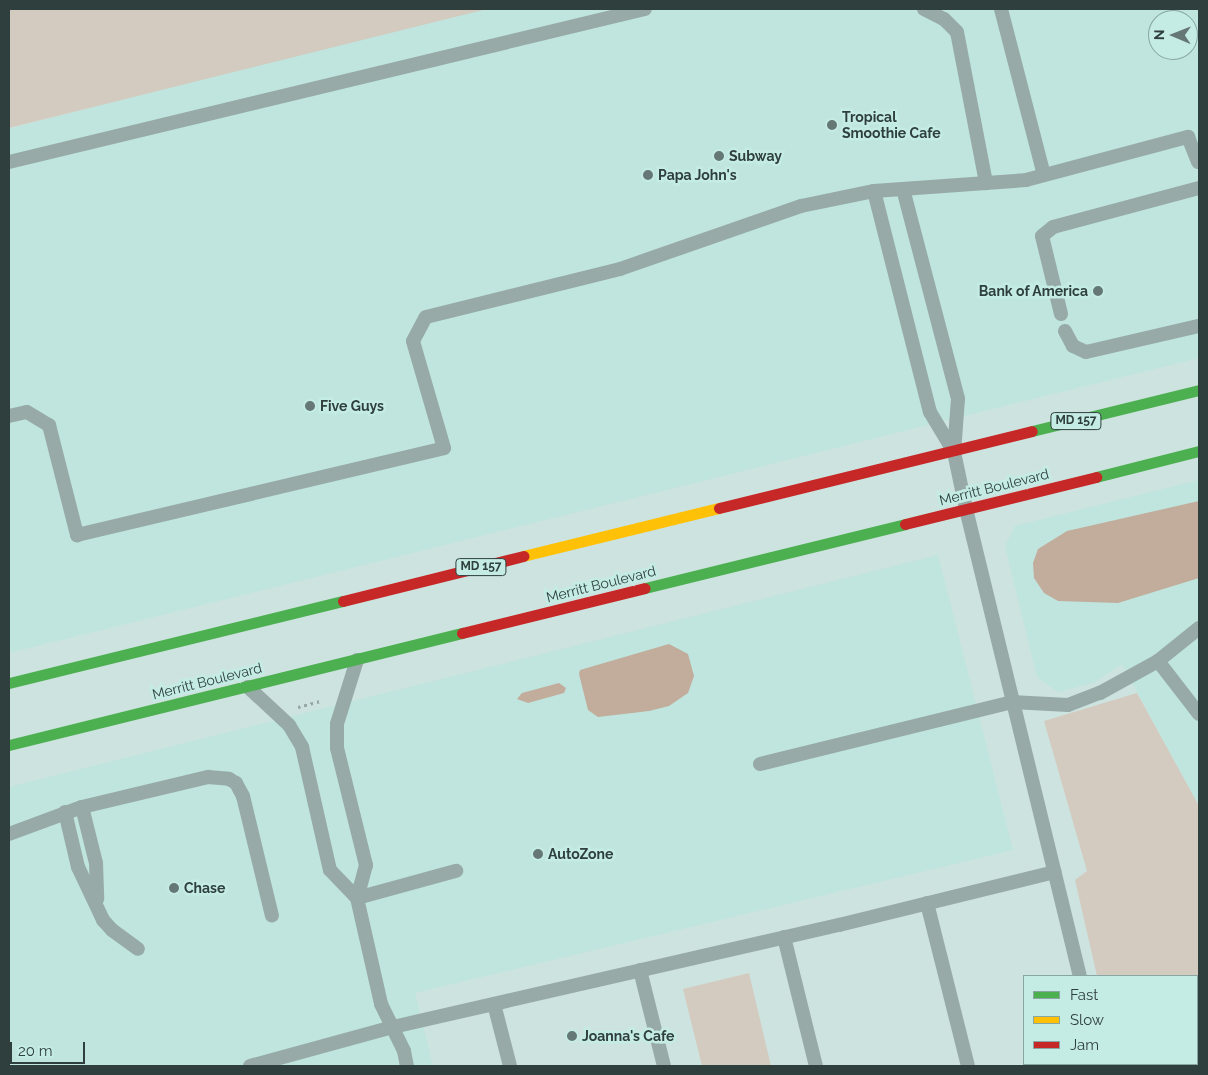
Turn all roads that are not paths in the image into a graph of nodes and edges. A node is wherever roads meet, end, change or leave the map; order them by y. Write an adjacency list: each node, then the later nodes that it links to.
1 (644, 9): 4 (lane)
2 (924, 9): 7 (lane)
3 (1001, 9): 6 (lane)
4 (9, 162)
5 (1199, 164): 6 (lane)
6 (1044, 175): 7 (lane)
7 (986, 183): 9 (lane)
8 (1199, 188): 11 (lane)
9 (903, 189): 10 (lane); 17 (lane)
10 (874, 191): 15 (lane); 17 (lane)
11 (1061, 314)
12 (1199, 326): 13 (lane)
13 (1065, 332)
14 (1199, 390): 17 (main road, MD 157)
15 (9, 416)
16 (1199, 451): 18 (main road, Merritt Boulevard)
17 (954, 452): 18 (lane); 22 (main road, MD 157)
18 (966, 509): 20 (main road, Merritt Boulevard); 24 (lane)
19 (1199, 628): 21 (lane)
20 (357, 660): 23 (main road, Merritt Boulevard); 33 (lane)
21 (1158, 661): 24 (lane); 25 (lane)
22 (9, 683)
23 (248, 687): 26 (main road, Merritt Boulevard); 33 (lane)
24 (1013, 702): 27 (lane); 32 (lane)
25 (1199, 714)
26 (9, 745)
27 (760, 764)
28 (82, 807): 29 (lane); 34 (lane); 36 (lane)
29 (65, 812): 30 (lane); 34 (lane)
30 (9, 834)
31 (456, 871): 33 (lane)
32 (1055, 872): 35 (lane); 40 (lane)
33 (357, 898): 42 (lane)
34 (97, 902): 38 (lane)
35 (927, 903): 37 (lane); 48 (lane)
36 (272, 916)
37 (784, 937): 39 (lane); 47 (lane)
38 (138, 949)
39 (640, 970): 41 (lane); 46 (lane)
40 (1080, 975)
41 (494, 1004): 42 (lane); 45 (lane)
42 (393, 1027): 43 (lane); 44 (lane)
43 (250, 1066)
44 (408, 1066)
45 (510, 1066)
46 (664, 1066)
47 (816, 1066)
48 (968, 1066)

